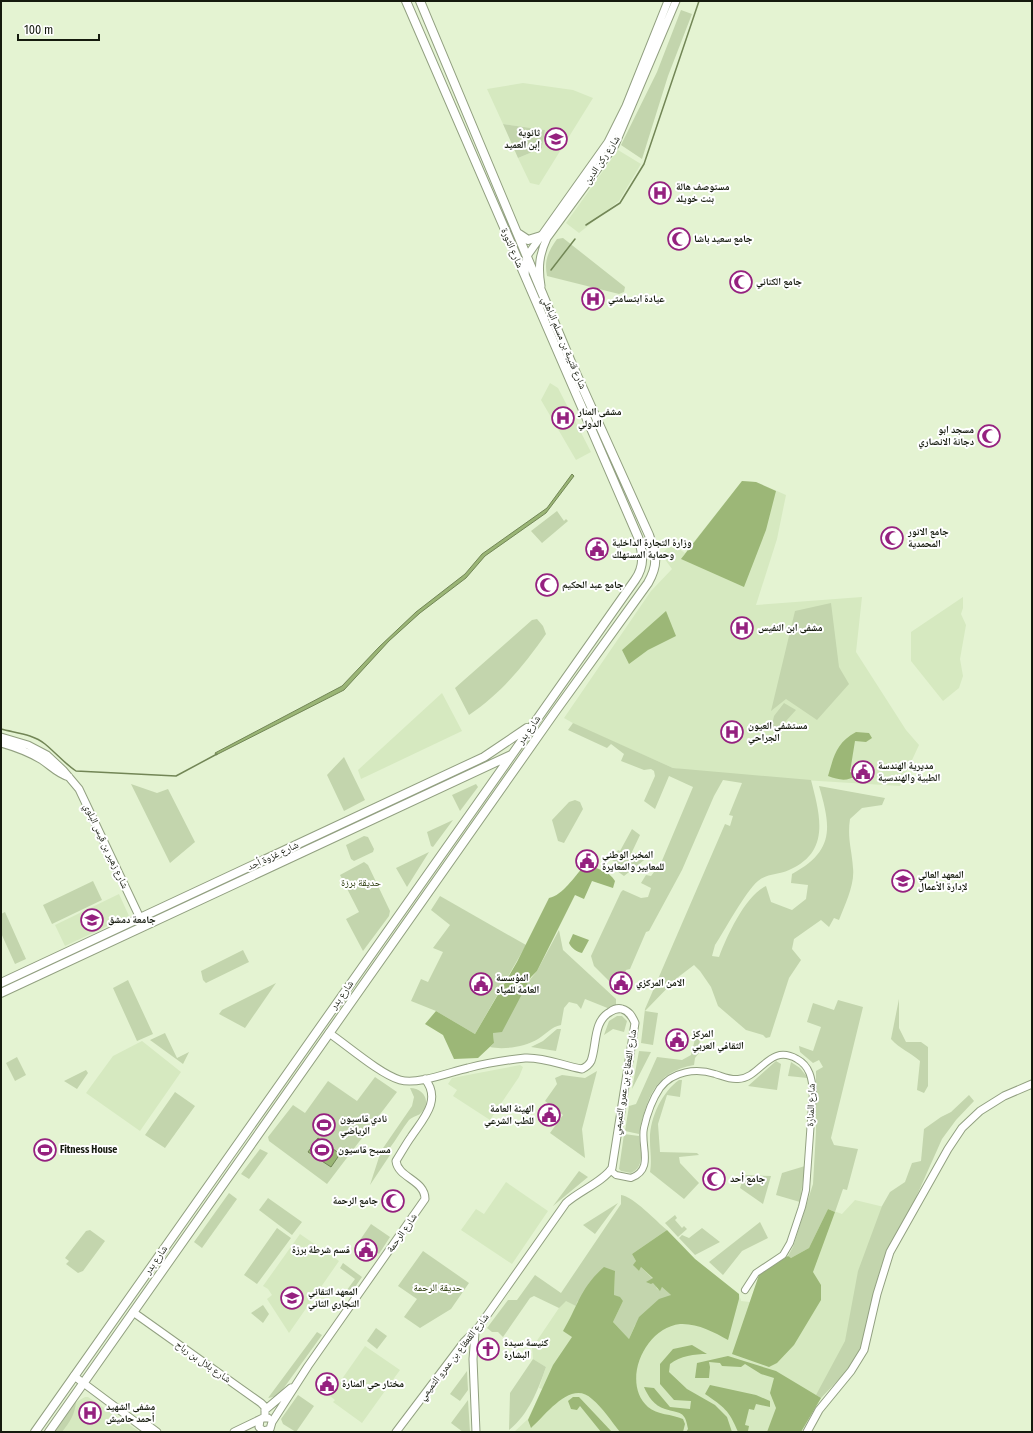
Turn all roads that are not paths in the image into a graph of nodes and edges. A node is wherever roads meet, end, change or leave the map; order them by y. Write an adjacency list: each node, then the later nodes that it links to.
1 (406, 1): 5 (main road)
2 (420, 1): 6 (main road)
3 (668, 1): 7 (main road, شارع ركن الدين)
4 (676, 1): 7 (main road, شارع ركن الدين)
5 (495, 207): 8 (main road); 9 (main road, شارع الثورة)
6 (518, 233): 7 (main road); 8 (main road, شارع الثورة)
7 (544, 237): 8 (main road, شارع ركن الدين); 10 (main road, شارع ركن الدين)
8 (527, 253): 9 (main road); 10 (main road, شارع قتيبة بن مسلم الباهلي)
9 (530, 289): 11 (main road, شارع قتيبة بن مسلم الباهلي)
10 (543, 294): 12 (main road, شارع قتيبة بن مسلم الباهلي)
11 (643, 555): 12 (main road); 13 (main road, شارع بدر)
12 (656, 562): 14 (main road, شارع بدر)
13 (638, 576): 14 (main road); 15 (main road, شارع بدر)
14 (648, 583): 18 (main road, شارع بدر)
15 (539, 716): 19 (main road, شارع غزوة أحد); 20 (main road, شارع بدر)
16 (1, 737): 23 (main road, شارع زهير بن قيس البلوي)
17 (1, 743): 23 (main road)
18 (530, 747): 20 (main road, شارع غزوة أحد); 21 (main road, شارع بدر)
19 (493, 752): 20 (main road); 25 (main road, شارع غزوة أحد)
20 (511, 755): 21 (main road); 22 (main road, شارع غزوة أحد); 24 (main road, شارع بدر)
21 (518, 764): 29 (main road, شارع بدر)
22 (478, 769): 24 (main road); 27 (main road, شارع غزوة أحد)
23 (69, 777): 25 (main road, شارع زهير بن قيس البلوي)
24 (493, 781): 28 (main road, شارع بدر)
25 (140, 918): 26 (main road, شارع غزوة أحد)
26 (1, 983)
27 (1, 993)
28 (320, 1027): 29 (main road); 38 (main road, شارع بدر)
29 (329, 1033): 30 (main road, شارع القعقاع بن عمرو التميمي); 34 (main road, شارع بدر)
30 (425, 1079): 32 (main road, شارع القعقاع بن عمرو التميمي); 39 (main road, شارع الرحمة)
31 (1032, 1084): 51 (main road)
32 (610, 1170): 33 (street, شارع المنارة); 35 (main road, شارع القعقاع بن عمرو التميمي)
33 (745, 1290)
34 (133, 1312): 40 (main road, شارع بدر); 41 (main road, شارع بلال بن رباح)
35 (475, 1332): 36 (main road, شارع القعقاع بن عمرو التميمي); 37 (main road)
36 (459, 1348): 37 (main road); 49 (main road, شارع القعقاع بن عمرو التميمي)
37 (474, 1359): 50 (main road)
38 (74, 1376): 40 (main road); 44 (main road, شارع بدر)
39 (296, 1384): 41 (main road, شارع الرحمة); 42 (main road, شارع الرحمة)
40 (86, 1385): 45 (main road, شارع بدر); 46 (main road); 47 (main road)
41 (263, 1416): 42 (main road); 43 (main road); 48 (main road, شارع الرحمة)
42 (271, 1428): 43 (main road)
43 (259, 1431)
44 (35, 1432)
45 (49, 1432)
46 (149, 1432)
47 (157, 1432)
48 (234, 1432)
49 (396, 1432)
50 (476, 1432)
51 (807, 1432)

